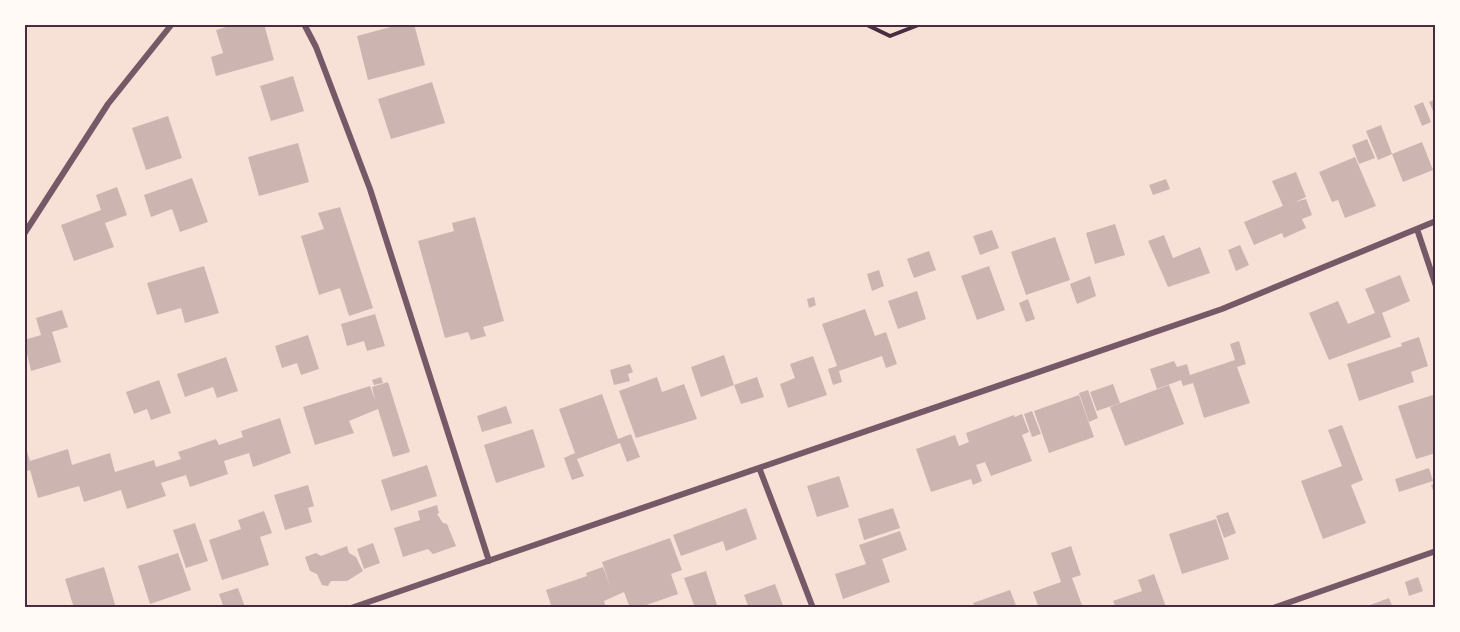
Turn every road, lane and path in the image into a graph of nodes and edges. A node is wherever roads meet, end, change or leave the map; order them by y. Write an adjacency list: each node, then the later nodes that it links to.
1 (172, 24): 7 (street)
2 (304, 24): 11 (street)
3 (865, 24): 4 (path)
4 (921, 24)
5 (1436, 221): 6 (street)
6 (1417, 229): 8 (street); 9 (street)
7 (24, 234)
8 (1436, 286)
9 (759, 470): 11 (street); 13 (street)
10 (1436, 551): 14 (street)
11 (489, 561): 12 (street)
12 (351, 608)
13 (813, 608)
14 (1273, 608)

